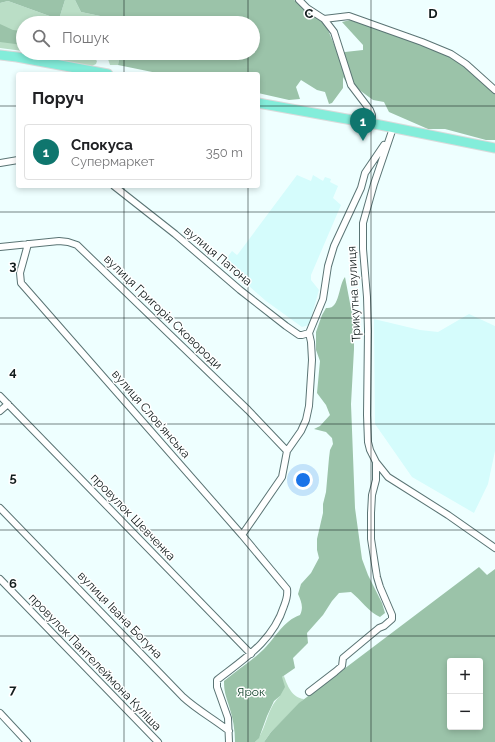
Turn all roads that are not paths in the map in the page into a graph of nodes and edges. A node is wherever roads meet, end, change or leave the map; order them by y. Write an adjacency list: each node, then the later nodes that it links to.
1 (299, 0): 2 (street)
2 (324, 19): 7 (street); 9 (street)
3 (0, 55): 4 (main road)
4 (16, 57)
5 (33, 60): 6 (main road)
6 (97, 72)
7 (495, 90)
8 (260, 102): 9 (main road)
9 (372, 124): 10 (main road)
10 (393, 128): 11 (main road); 17 (street); 22 (street, Трикутна вулиця)
11 (495, 148)
12 (16, 160): 13 (street)
13 (0, 162)
14 (117, 188): 17 (street, вулиця Патона)
15 (28, 244): 16 (street, вулиця Григорія Сковороди); 21 (street, вулиця Григорія Сковороди); 24 (street, вулиця Слов'янська)
16 (0, 246)
17 (309, 333): 21 (street)
18 (0, 396): 19 (street, провулок Шевченка)
19 (8, 404): 20 (street); 27 (street, провулок Шевченка)
20 (0, 411)
21 (287, 451): 24 (street)
22 (376, 462): 25 (street, Трикутна вулиця); 28 (street, Трикутна вулиця)
23 (0, 508): 30 (street, вулиця Івана Богуна)
24 (242, 535): 27 (street, вулиця Слов'янська)
25 (495, 548)
26 (0, 579): 32 (street, провулок Пантелеймона Куліша)
27 (251, 654): 30 (street)
28 (309, 692)
29 (0, 713): 31 (street)
30 (229, 731): 33 (street)
31 (27, 742)
32 (158, 742)
33 (229, 742)

